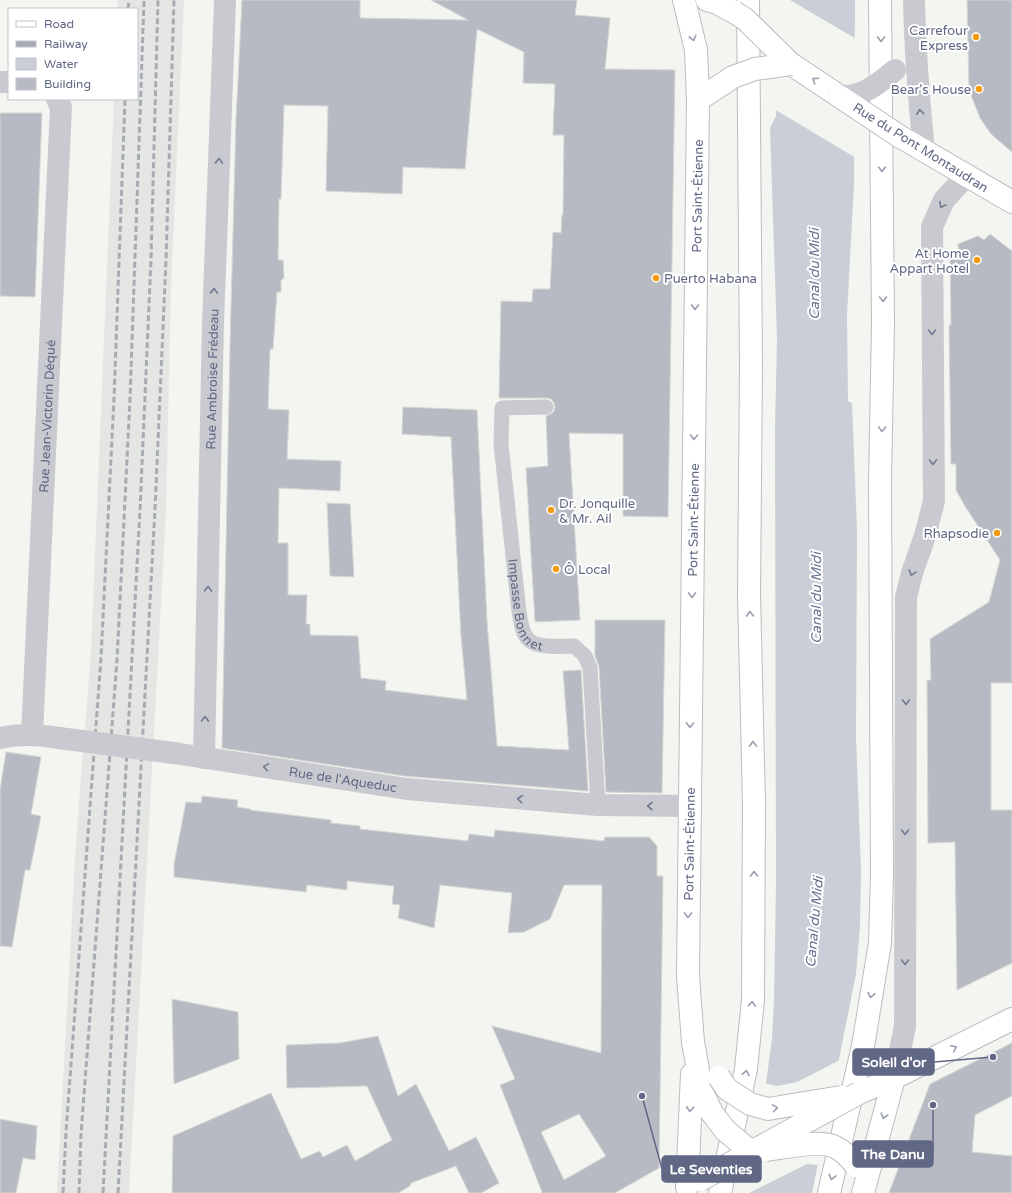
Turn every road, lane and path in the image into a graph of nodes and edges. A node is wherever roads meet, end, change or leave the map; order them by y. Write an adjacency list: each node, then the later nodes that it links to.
1 (225, 0): 18 (street, Rue Ambroise Frédeau, one-way to 1)
2 (684, 0): 11 (main road, Port Saint-Étienne, one-way to 11)
3 (707, 0): 6 (main road, Rue du Pont Montaudran)
4 (880, 0): 29 (main road, one-way to 29)
5 (914, 0): 7 (street)
6 (741, 6): 8 (main road, Rue du Pont Montaudran, bridge); 28 (main road, one-way to 6)
7 (914, 27): 9 (street, bridge); 12 (street, one-way to 7)
8 (791, 64): 9 (main road, Rue du Pont Montaudran, one-way to 8); 11 (main road, bridge)
9 (839, 96): 12 (main road, Rue du Pont Montaudran, bridge)
10 (58, 100): 16 (street, Rue Jean-Victorin Déqué)
11 (698, 100): 20 (main road, Port Saint-Étienne, one-way to 20)
12 (924, 151): 13 (main road, Rue du Pont Montaudran)
13 (967, 175): 14 (main road, Rue du Pont Montaudran); 23 (street, one-way to 23)
14 (1012, 202)
15 (546, 407): 19 (lane, Impasse Bonnet)
16 (32, 734): 17 (street, Rue de l'Aqueduc); 18 (street, Rue de l'Aqueduc, bridge)
17 (0, 738)
18 (204, 758): 19 (street, Rue de l'Aqueduc, one-way to 18)
19 (598, 805): 20 (street, Rue de l'Aqueduc, one-way to 19)
20 (689, 806): 22 (main road, Port Saint-Étienne, one-way to 22)
21 (1012, 1019): 23 (main road, one-way to 21)
22 (693, 1042): 24 (main road, one-way to 24, bridge); 25 (main road, Port Saint-Étienne, bridge); 27 (main road, Port Saint-Étienne, one-way to 27)
23 (894, 1078): 24 (main road); 26 (main road, one-way to 26)
24 (859, 1094): 25 (main road, bridge)
25 (751, 1152): 26 (main road, bridge); 27 (main road, bridge)
26 (862, 1180)
27 (690, 1187)
28 (720, 1193)
29 (829, 1193)

